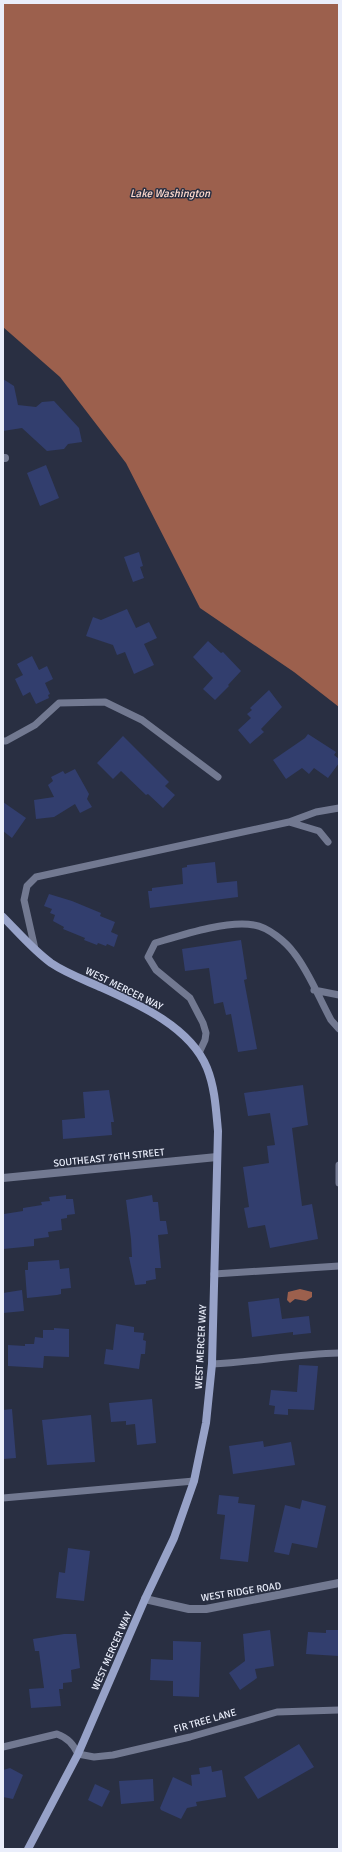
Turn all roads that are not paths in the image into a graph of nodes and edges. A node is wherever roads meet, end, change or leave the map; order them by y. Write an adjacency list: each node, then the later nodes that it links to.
1 (3, 741): 2 (lane)
2 (218, 777)
3 (339, 808): 4 (lane)
4 (289, 822): 5 (lane); 7 (lane)
5 (328, 842)
6 (3, 916): 7 (street, WEST MERCER WAY)
7 (35, 950): 11 (street, WEST MERCER WAY)
8 (314, 990): 9 (lane); 10 (lane); 11 (lane)
9 (339, 995)
10 (339, 1029)
11 (199, 1053): 12 (street, WEST MERCER WAY)
12 (217, 1157): 14 (street, SOUTHEAST 76TH STREET); 17 (street, WEST MERCER WAY)
13 (339, 1165): 15 (lane)
14 (3, 1178)
15 (339, 1183)
16 (339, 1266): 17 (lane)
17 (214, 1274): 19 (street, WEST MERCER WAY)
18 (339, 1352): 19 (lane)
19 (212, 1364): 20 (street, WEST MERCER WAY)
20 (194, 1481): 21 (lane); 23 (street, WEST MERCER WAY)
21 (3, 1498)
22 (339, 1583): 23 (street, WEST RIDGE ROAD)
23 (146, 1599): 26 (street, WEST MERCER WAY)
24 (339, 1710): 26 (lane, FIR TREE LANE)
25 (3, 1747): 26 (lane)
26 (78, 1754): 27 (street, WEST MERCER WAY)
27 (28, 1849)

